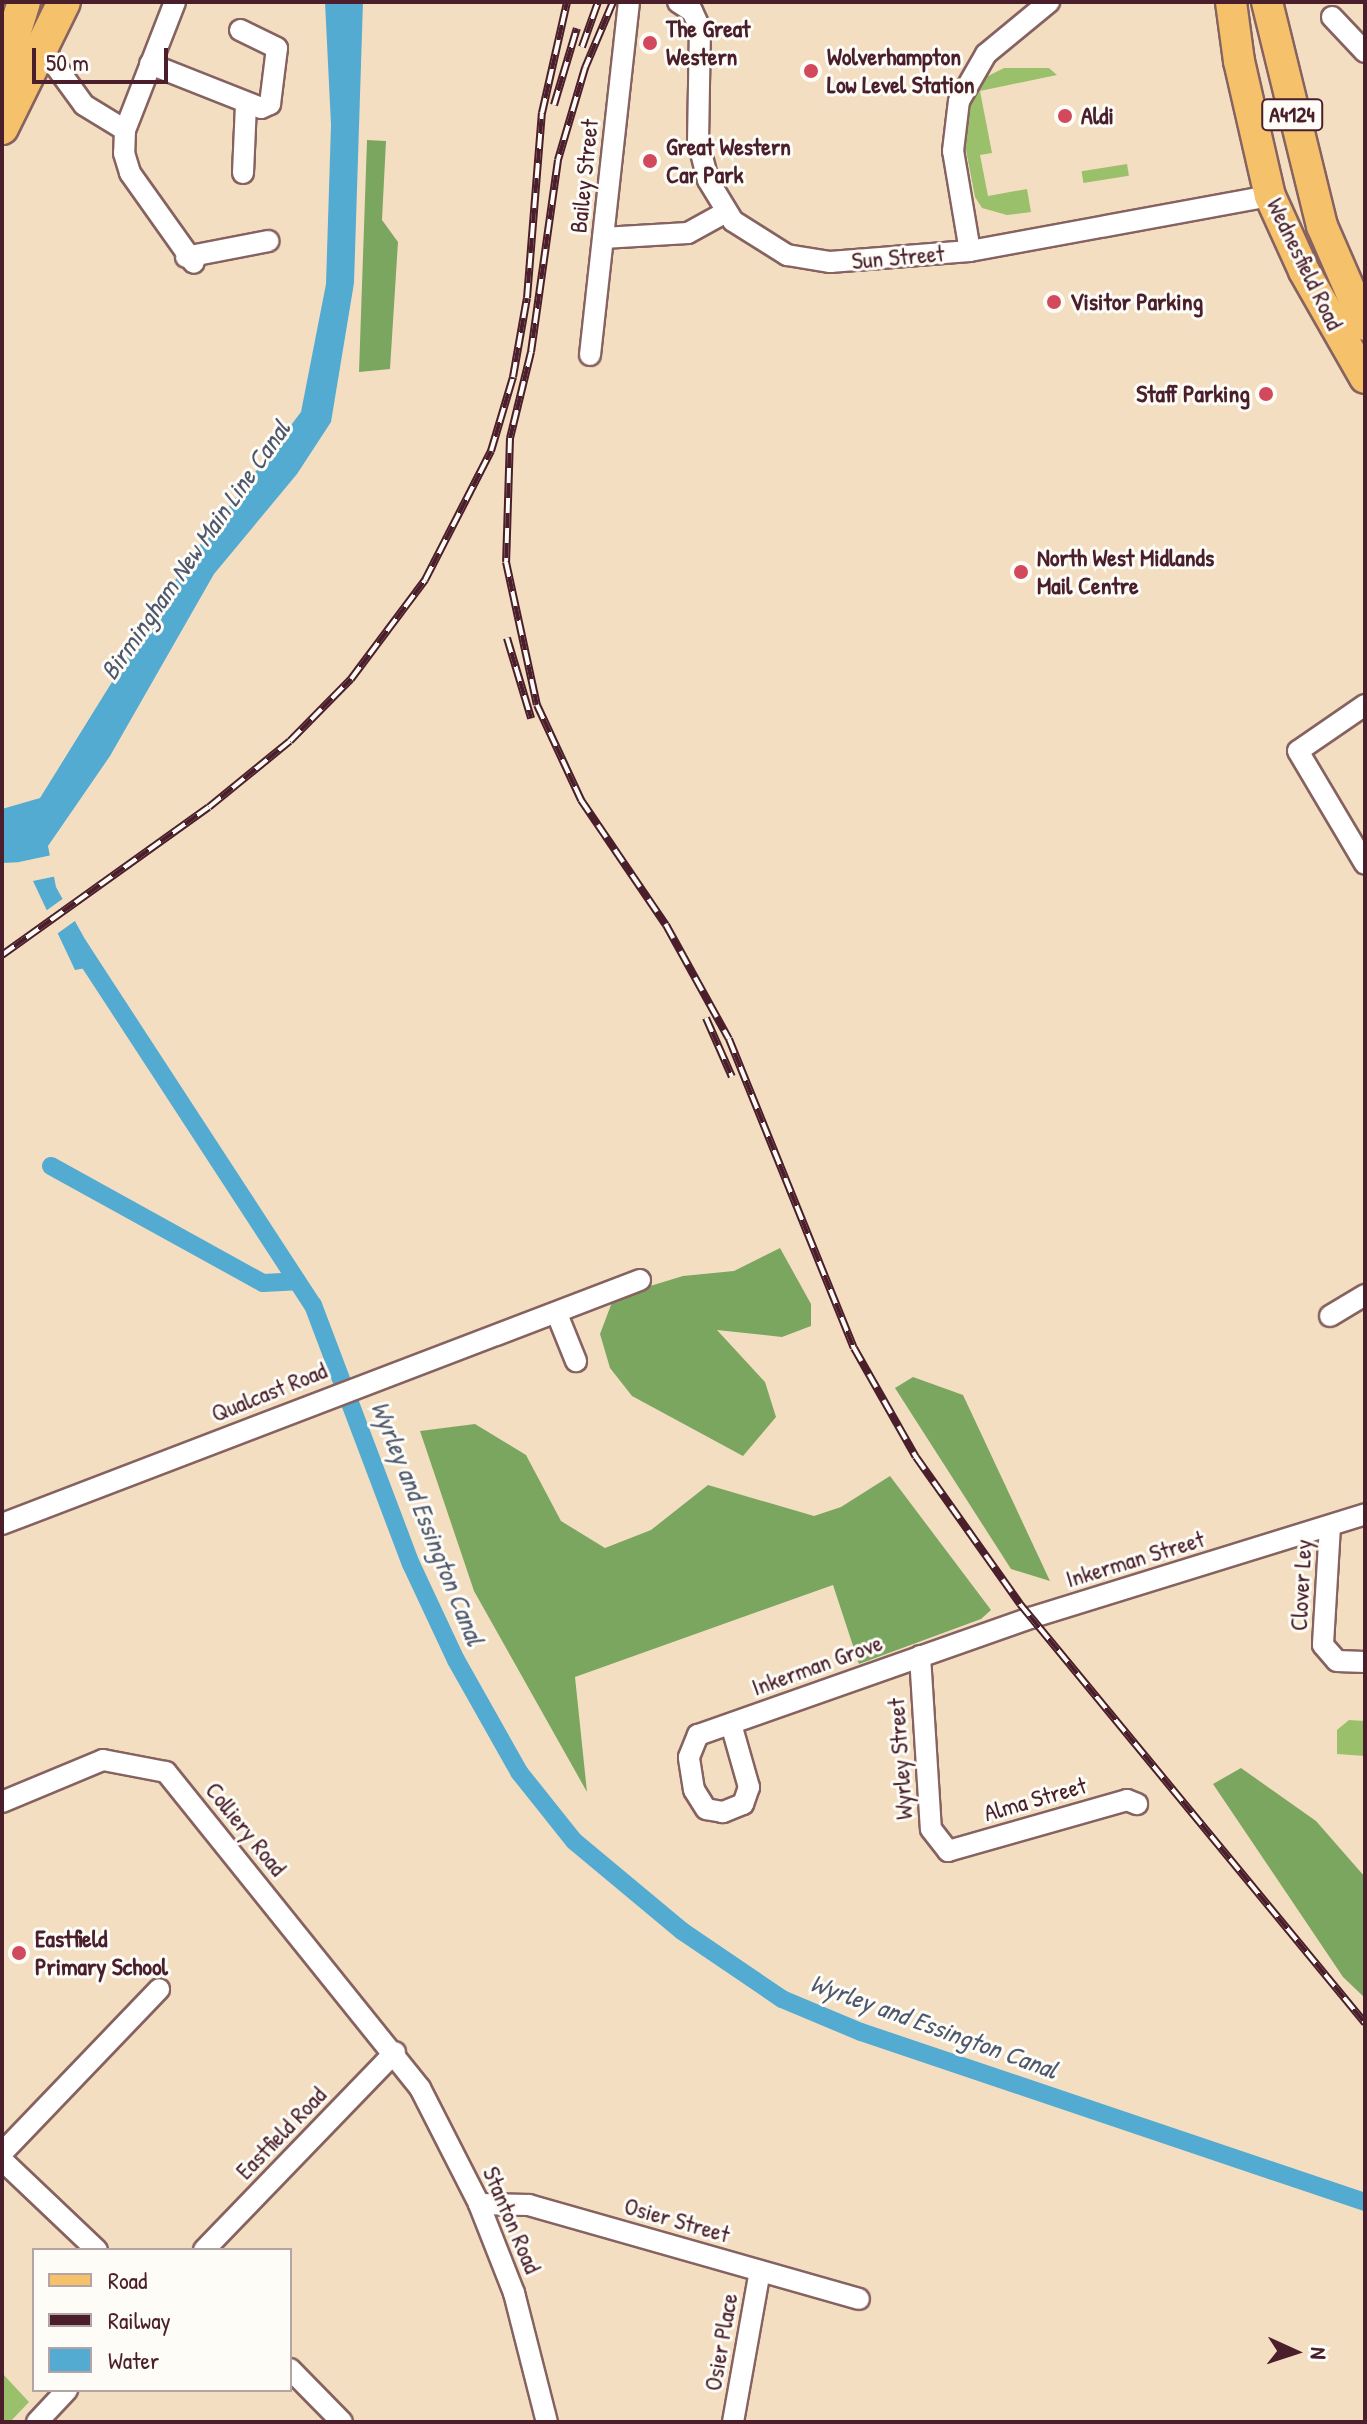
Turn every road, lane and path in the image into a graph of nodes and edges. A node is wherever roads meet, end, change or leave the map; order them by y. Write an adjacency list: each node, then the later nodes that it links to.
1 (64, 2): 10 (highway)
2 (175, 2): 13 (street)
3 (629, 2): 21 (street, Bailey Street)
4 (1049, 2): 23 (street)
5 (1231, 2): 18 (main road, Wednesfield Road / A4124)
6 (1255, 2): 18 (main road)
7 (1267, 2): 20 (main road, Wednesfield Road / A4124)
8 (685, 6): 19 (street, Sun Street)
9 (1332, 17): 12 (street)
10 (20, 27): 15 (highway); 16 (street)
11 (240, 30): 14 (street)
12 (1365, 52)
13 (150, 64): 14 (street); 16 (street)
14 (246, 103): 17 (street)
15 (2, 128)
16 (125, 130): 22 (street)
17 (243, 173)
18 (1280, 193): 20 (main road); 23 (street, Sun Street); 26 (main road, Wednesfield Road / A4124)
19 (730, 216): 21 (street); 23 (street, Sun Street)
20 (1322, 226): 24 (main road, Wednesfield Road / A4124)
21 (603, 238): 25 (street, Bailey Street)
22 (268, 241)
23 (970, 251)
24 (1365, 325)
25 (590, 355)
26 (1365, 378)
27 (1365, 705): 28 (street)
28 (1365, 864)
29 (640, 1280): 31 (street, Qualcast Road)
30 (1365, 1295): 32 (street)
31 (557, 1314): 33 (street); 35 (street, Qualcast Road)
32 (1330, 1316)
33 (576, 1361)
34 (1365, 1514): 36 (street, Inkerman Street)
35 (2, 1524)
36 (1330, 1526): 37 (street, Inkerman Street); 38 (street, Clover Ley)
37 (920, 1656): 39 (street, Inkerman Grove); 42 (street, Wyrley Street)
38 (1365, 1662)
39 (731, 1724)
40 (2, 1802): 44 (street, Colliery Road)
41 (1137, 1804): 42 (street, Alma Street)
42 (948, 1851)
43 (159, 1989): 45 (street)
44 (395, 2052): 47 (street, Stanton Road); 49 (street, Eastfield Road)
45 (2, 2153)
46 (2, 2160): 48 (street)
47 (479, 2204): 50 (street, Osier Street); 56 (street, Stanton Road)
48 (95, 2248)
49 (206, 2248)
50 (760, 2271): 51 (street, Osier Street); 57 (street, Osier Place)
51 (859, 2299)
52 (292, 2371): 55 (street)
53 (65, 2392): 54 (street)
54 (37, 2422)
55 (342, 2422)
56 (547, 2422)
57 (733, 2422)

